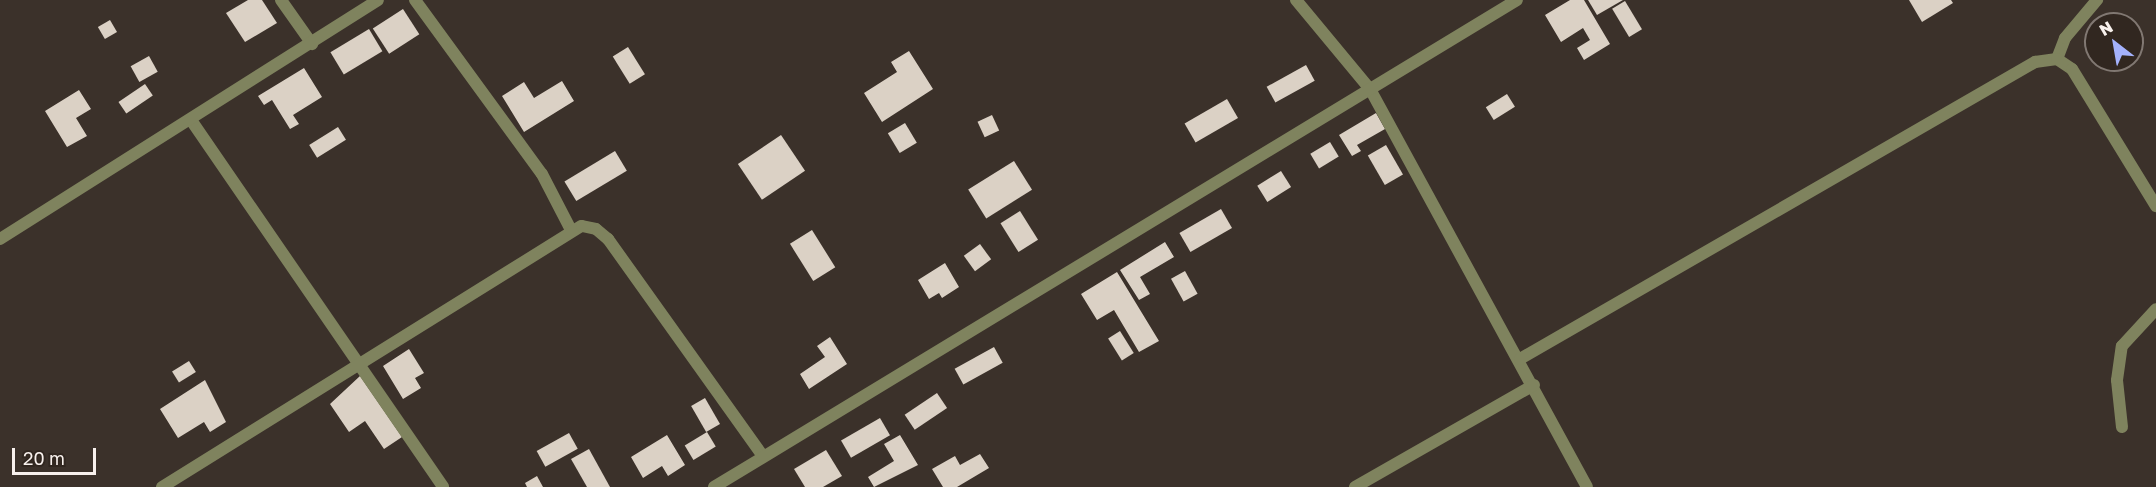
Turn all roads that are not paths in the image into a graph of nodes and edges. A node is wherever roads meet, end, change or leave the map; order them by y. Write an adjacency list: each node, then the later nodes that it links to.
1 (280, 0): 7 (street)
2 (378, 0): 7 (street)
3 (415, 0): 12 (street)
4 (1296, 0): 9 (street)
5 (1517, 0): 9 (street)
6 (2097, 0): 8 (street)
7 (312, 44): 10 (street)
8 (2057, 59): 11 (street); 15 (street)
9 (1370, 89): 15 (street); 19 (street)
10 (191, 120): 13 (street); 16 (street)
11 (2156, 206)
12 (571, 230): 16 (street); 19 (street)
13 (0, 239)
14 (2156, 309): 18 (street)
15 (1520, 359): 17 (street)
16 (360, 365): 20 (street); 21 (street)
17 (1534, 385): 23 (street); 24 (street)
18 (2122, 427)
19 (764, 456): 22 (street)
20 (162, 487)
21 (442, 487)
22 (714, 487)
23 (1354, 487)
24 (1587, 487)

